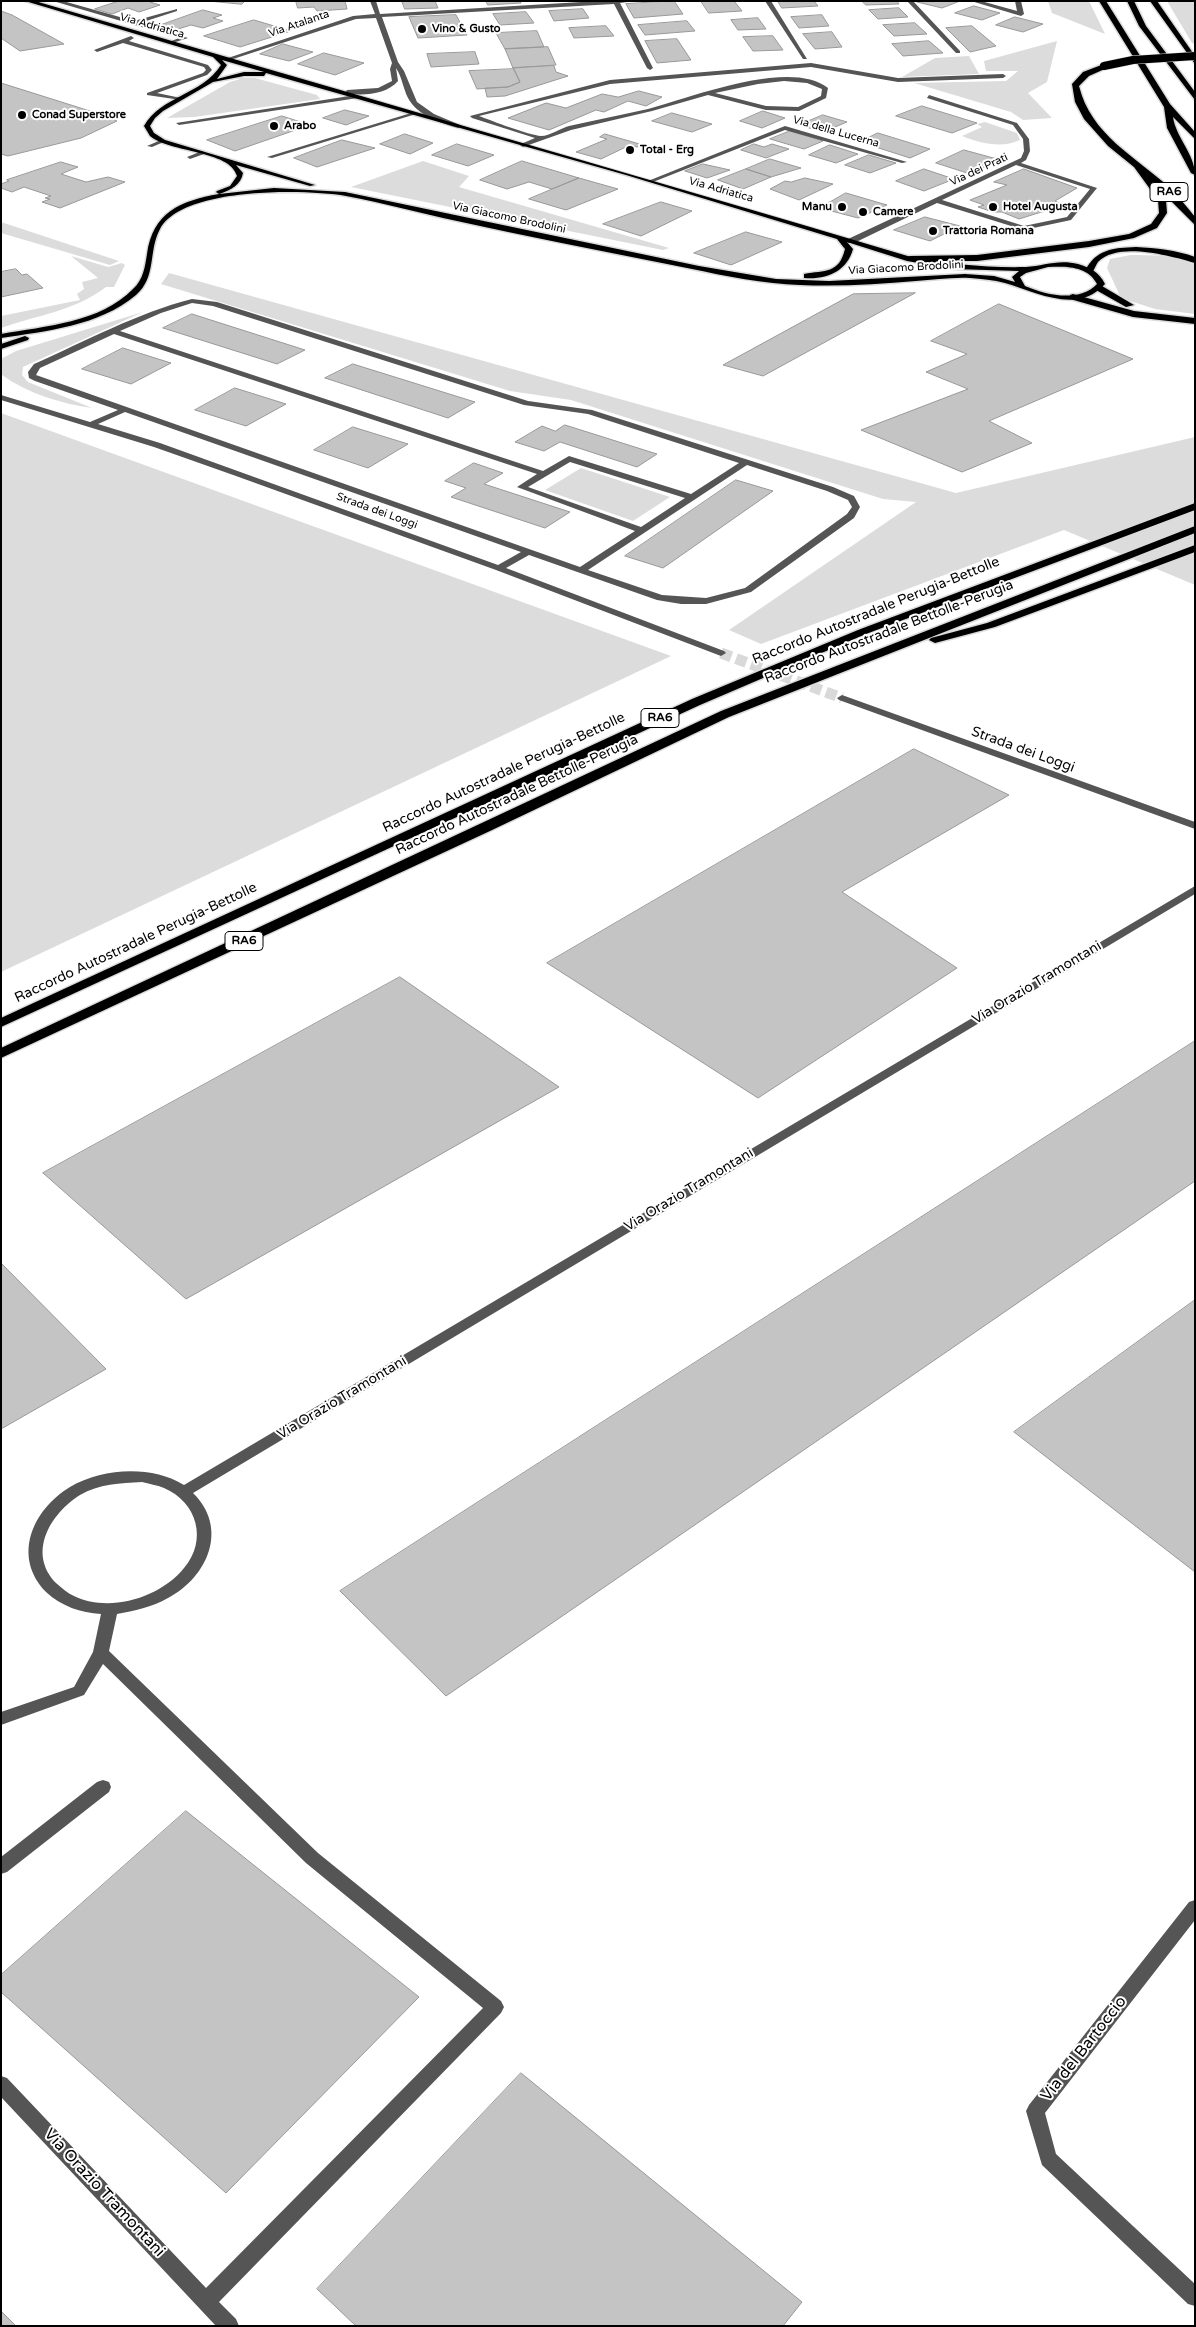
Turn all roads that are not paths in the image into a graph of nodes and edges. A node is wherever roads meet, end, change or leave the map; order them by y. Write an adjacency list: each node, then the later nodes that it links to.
1 (30, 1): 18 (main road, Via Adriatica)
2 (56, 1): 14 (street)
3 (373, 1): 16 (street)
4 (632, 1): 12 (street, Via Atalanta)
5 (768, 1): 25 (street)
6 (910, 1): 22 (street)
7 (974, 1): 8 (street)
8 (1018, 1)
9 (1102, 1): 39 (highway)
10 (1130, 1): 37 (highway)
11 (1153, 1): 27 (highway)
12 (616, 2): 16 (street, Via Atalanta); 29 (street)
13 (86, 4): 14 (street)
14 (76, 7): 17 (street)
15 (175, 10): 17 (street)
16 (378, 16): 26 (street, Via Atalanta); 28 (street)
17 (135, 24): 20 (street)
18 (143, 34): 19 (street); 20 (main road, Via Adriatica)
19 (124, 41): 21 (street); 38 (street)
20 (171, 43): 23 (main road, Via Adriatica)
21 (97, 50)
22 (958, 52)
23 (213, 55): 26 (main road, Via Adriatica); 32 (main road)
24 (1195, 56): 56 (highway, bridge)
25 (805, 58)
26 (228, 59): 31 (main road, Via Adriatica)
27 (1195, 62)
28 (395, 63): 33 (street); 43 (street)
29 (650, 68)
30 (1003, 76): 41 (street)
31 (292, 78): 32 (main road); 33 (main road, Via Adriatica)
32 (210, 83): 38 (main road)
33 (338, 92): 35 (main road, Via Adriatica)
34 (708, 92): 34 (street); 46 (street)
35 (356, 97): 40 (main road, Via Adriatica); 42 (street, Via Adriatica)
36 (929, 97): 55 (street, Via dei Prati)
37 (1195, 98)
38 (179, 99): 47 (main road)
39 (1167, 105): 45 (highway); 57 (highway, RA6)
40 (413, 114): 44 (main road, Via Adriatica); 52 (street)
41 (473, 116): 43 (street); 46 (street)
42 (179, 123)
43 (454, 124): 44 (street)
44 (470, 131): 48 (main road, Via Adriatica)
45 (1195, 137)
46 (541, 138): 48 (street)
47 (164, 141): 49 (street); 50 (main road)
48 (523, 145): 58 (main road, Via Adriatica)
49 (150, 146)
50 (202, 153): 51 (street); 53 (main road)
51 (190, 157)
52 (270, 157)
53 (229, 161): 59 (main road); 60 (main road)
54 (904, 162): 58 (street, Via della Lucerna)
55 (1018, 164): 61 (street, Via dei Prati); 61 (street)
56 (1138, 167): 62 (highway, RA6); 65 (highway)
57 (1195, 173)
58 (651, 181): 63 (main road, Via Adriatica)
59 (343, 194): 60 (main road, Via Giacomo Brodolini); 69 (main road, Via Giacomo Brodolini)
60 (196, 201): 75 (main road, Via Giacomo Brodolini)
61 (937, 201): 64 (street, Via dei Prati)
62 (1195, 222)
63 (837, 236): 64 (main road, Via Adriatica); 69 (main road)
64 (852, 240): 65 (main road, Via Adriatica)
65 (910, 259): 67 (main road, Via Adriatica)
66 (1195, 260): 68 (highway)
67 (1025, 269): 68 (main road, Via Adriatica); 70 (main road)
68 (1089, 271): 71 (main road)
69 (755, 278): 70 (main road, Via Giacomo Brodolini)
70 (1021, 286): 72 (main road, Via Giacomo Brodolini)
71 (1099, 288): 72 (main road, Via Giacomo Brodolini); 73 (highway)
72 (1073, 296): 73 (highway)
73 (1168, 318): 74 (highway)
74 (1195, 321)
75 (55, 327): 77 (main road, Via Giacomo Brodolini); 78 (main road, Via Giacomo Brodolini)
76 (112, 331): 82 (street); 84 (street); 85 (street)
77 (1, 336)
78 (1, 347)
79 (1, 391): 81 (street, Strada dei Loggi)
80 (1, 397): 81 (street, Strada dei Loggi)
81 (21, 405): 83 (street, Strada dei Loggi)
82 (124, 410): 83 (street); 93 (street)
83 (91, 424): 94 (street, Strada dei Loggi)
84 (746, 462): 86 (street); 95 (street)
85 (544, 474): 86 (street); 91 (street)
86 (691, 496): 91 (street)
87 (1195, 498): 89 (highway, RA6)
88 (1195, 506): 89 (highway, RA6)
89 (1168, 516): 101 (highway, Raccordo Autostradale Perugia-Bettolle / RA6)
90 (1195, 529): 97 (highway, Raccordo Autostradale Bettolle-Perugia)
91 (641, 530): 95 (street)
92 (1195, 548): 97 (highway)
93 (528, 552): 94 (street); 95 (street)
94 (499, 568): 96 (street, Strada dei Loggi)
95 (580, 570)
96 (721, 653)
97 (854, 663): 102 (highway, Raccordo Autostradale Bettolle-Perugia / RA6)
98 (842, 698): 99 (street, Strada dei Loggi)
99 (1195, 826)
100 (1195, 889): 103 (street, Via Orazio Tramontani)
101 (1, 1023)
102 (1, 1054)
103 (184, 1492): 104 (street); 104 (street)
104 (110, 1609): 105 (street)
105 (100, 1653): 106 (street); 112 (street)
106 (1, 1719)
107 (103, 1787): 108 (street)
108 (1, 1867)
109 (1195, 1907): 111 (street, Via del Bartoccio)
110 (1, 2084): 112 (street, Via Orazio Tramontani)
111 (1195, 2297)
112 (206, 2302): 113 (street, Via Orazio Tramontani)
113 (229, 2326)

